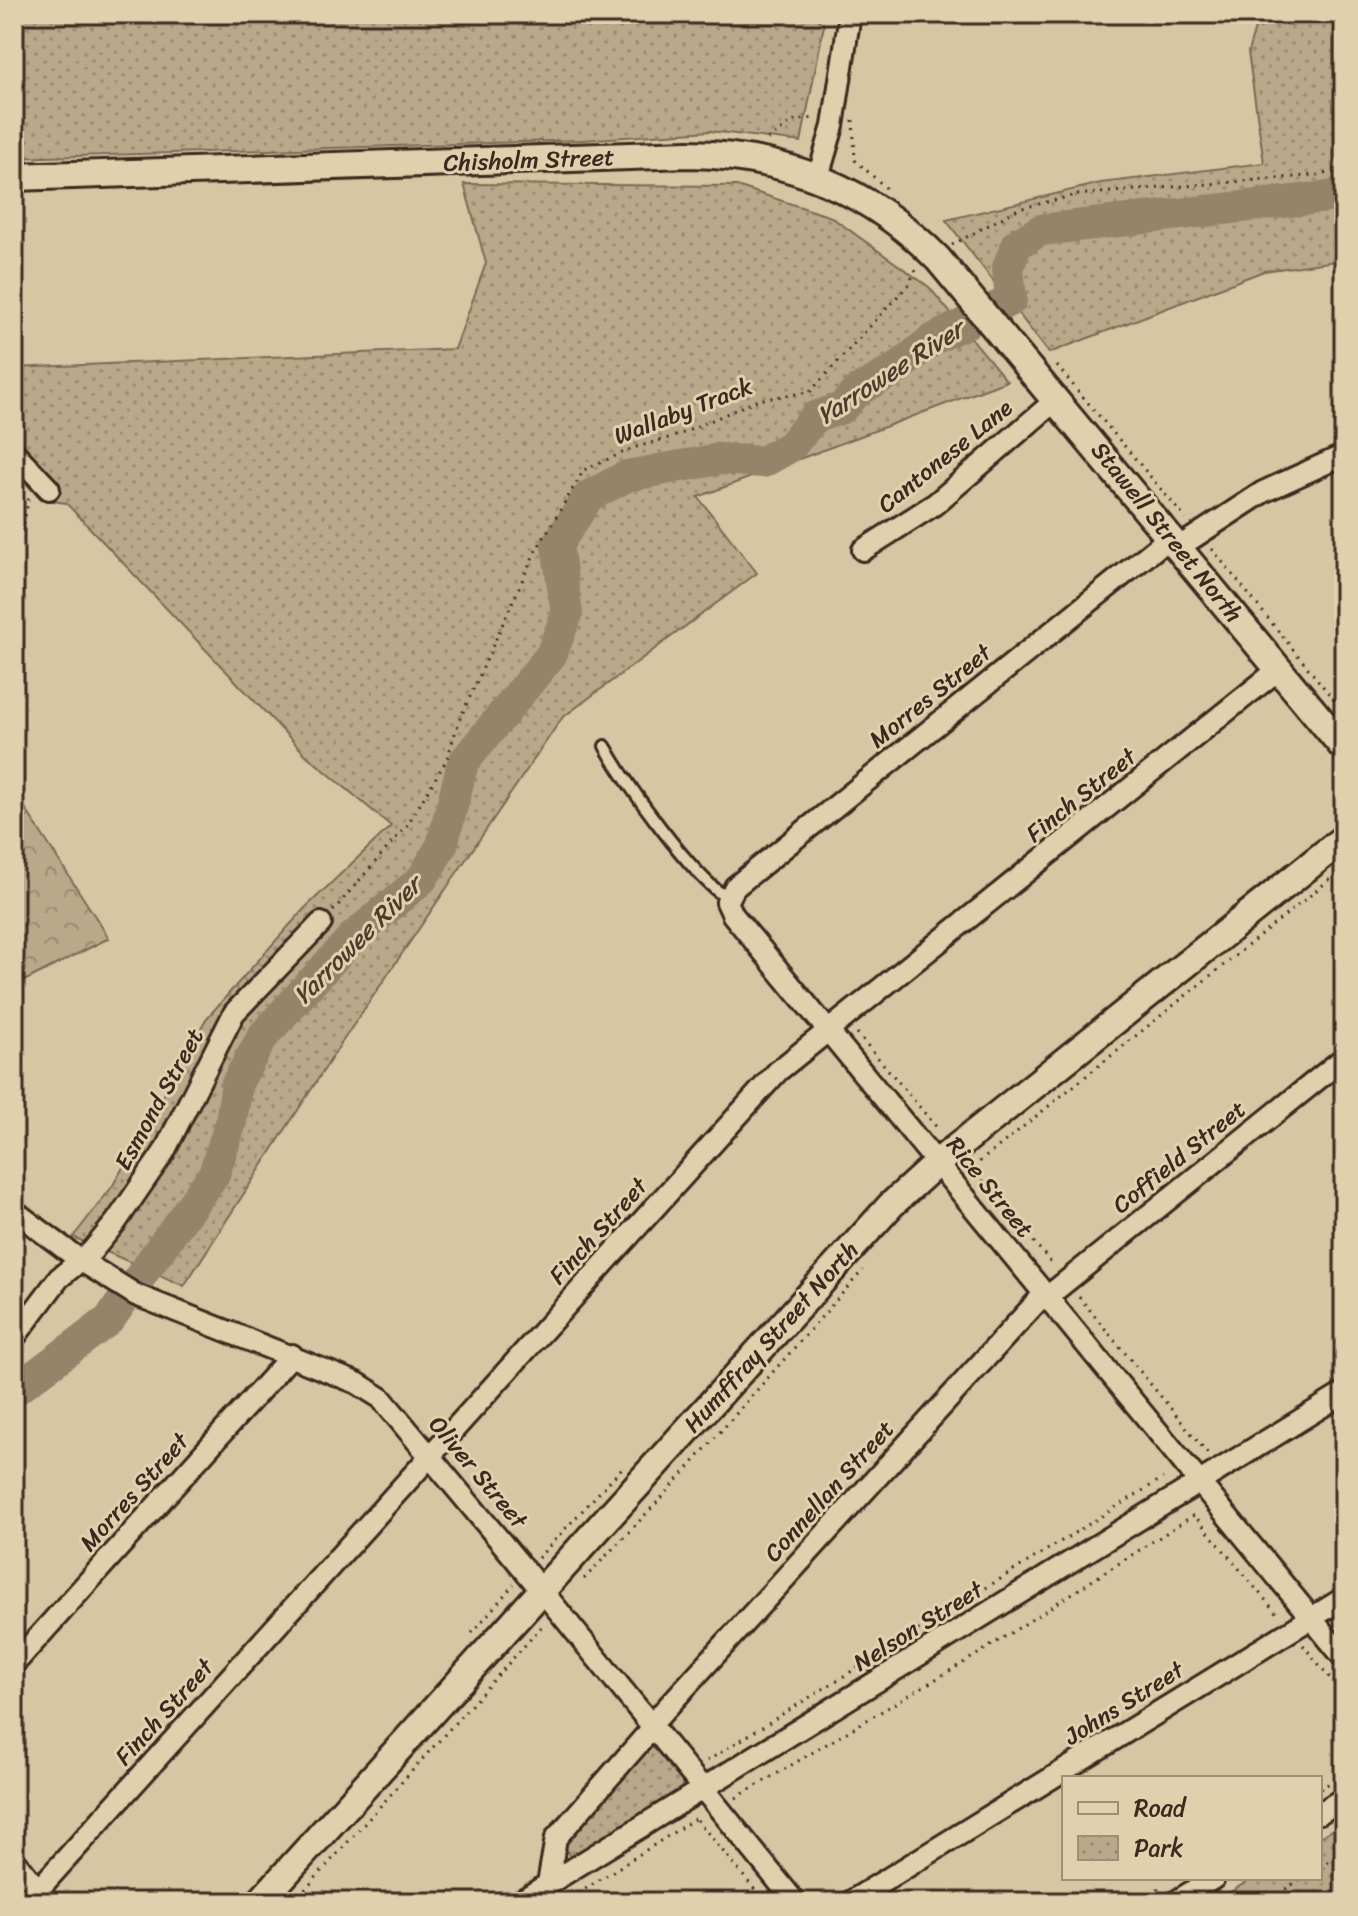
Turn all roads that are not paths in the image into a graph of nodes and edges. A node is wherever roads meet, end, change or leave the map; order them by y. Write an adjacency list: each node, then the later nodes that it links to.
1 (850, 14): 3 (street)
2 (14, 177): 3 (street, Chisholm Street)
3 (818, 177): 4 (street, Chisholm Street)
4 (994, 322): 5 (street, Stawell Street North)
5 (1057, 399): 9 (street, Stawell Street North); 10 (street, Cantonese Lane)
6 (1344, 455): 9 (street, Morres Street)
7 (20, 459): 8 (street)
8 (49, 489)
9 (1182, 539): 11 (street, Stawell Street North); 15 (street, Morres Street)
10 (863, 550)
11 (1279, 669): 13 (street, Stawell Street North); 17 (street, Finch Street)
12 (605, 746): 15 (lane, Rice Street)
13 (1344, 748)
14 (1344, 838): 19 (street, Humffray Street North)
15 (727, 898): 17 (street, Rice Street)
16 (321, 923): 21 (street, Esmond Street)
17 (828, 1031): 19 (street, Rice Street); 26 (street, Finch Street)
18 (1344, 1058): 22 (street, Coffield Street)
19 (945, 1173): 22 (street, Rice Street); 29 (street, Humffray Street North)
20 (14, 1211): 21 (street, Oliver Street)
21 (80, 1260): 23 (street, Esmond Street); 24 (street, Oliver Street)
22 (1046, 1296): 27 (street, Rice Street); 33 (street, Connellan Street)
23 (14, 1338)
24 (292, 1355): 26 (street, Oliver Street); 32 (street, Morres Street)
25 (1344, 1393): 27 (street, Nelson Street)
26 (431, 1456): 29 (street, Oliver Street); 40 (street, Finch Street)
27 (1199, 1483): 30 (street, Rice Street); 34 (street, Nelson Street)
28 (1344, 1598): 30 (street, Johns Street)
29 (550, 1600): 33 (street, Oliver Street); 41 (street, Humffray Street North)
30 (1311, 1619): 31 (street, Rice Street); 44 (street, Johns Street)
31 (1344, 1658)
32 (14, 1664)
33 (653, 1725): 34 (street, Oliver Street); 39 (street, Connellan Street)
34 (704, 1789): 39 (street, Nelson Street); 43 (street, Oliver Street)
35 (1344, 1798): 36 (street)
36 (1322, 1812)
37 (14, 1860): 40 (street)
38 (1211, 1880): 45 (street)
39 (548, 1884): 42 (street, Nelson Street)
40 (38, 1898)
41 (260, 1902)
42 (519, 1902)
43 (795, 1902)
44 (850, 1902)
45 (1175, 1902)

